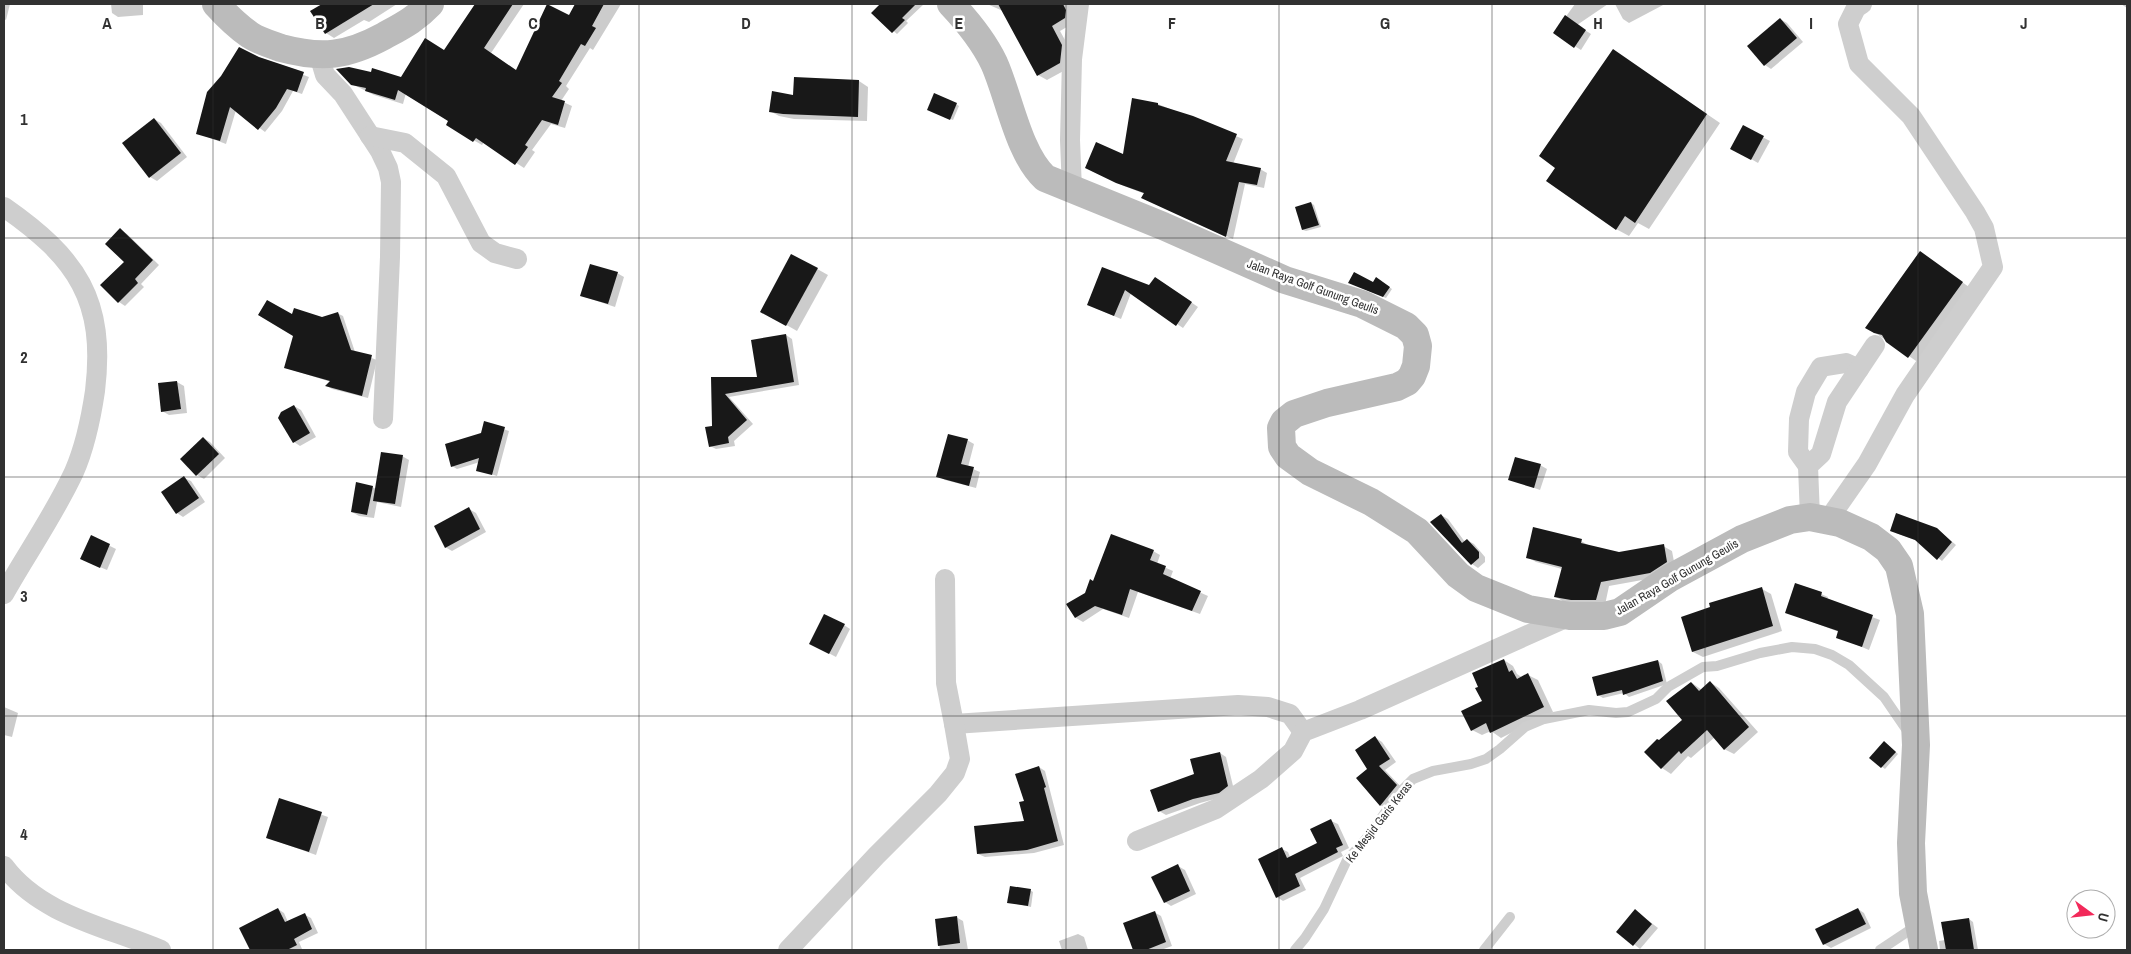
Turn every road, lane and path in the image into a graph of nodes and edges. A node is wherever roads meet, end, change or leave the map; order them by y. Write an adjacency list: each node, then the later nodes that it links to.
1 (216, 4): 6 (main road)
2 (430, 4): 6 (main road)
3 (951, 4): 8 (main road, Jalan Raya Golf Gunung Geulis)
4 (1079, 4): 8 (street)
5 (1862, 4): 17 (street)
6 (320, 55): 7 (street)
7 (370, 136): 10 (street); 14 (street)
8 (1072, 190): 20 (main road, Jalan Raya Golf Gunung Geulis)
9 (4, 207): 19 (street)
10 (518, 259)
11 (1875, 345): 12 (street)
12 (1859, 369): 13 (street); 15 (street)
13 (1806, 392): 15 (street); 16 (street)
14 (382, 418)
15 (1831, 425): 16 (street)
16 (1808, 466): 17 (street)
17 (1819, 518): 20 (main road, Jalan Raya Golf Gunung Geulis); 23 (main road)
18 (945, 579): 21 (street)
19 (4, 594)
20 (1570, 616): 22 (street)
21 (954, 724): 22 (street); 29 (street)
22 (1303, 732): 24 (street)
23 (1916, 745): 27 (main road); 30 (lane, Ke Mesjid Garis Keras)
24 (1137, 841)
25 (4, 866): 28 (street)
26 (1510, 917): 31 (lane)
27 (1921, 937): 32 (lane)
28 (161, 950)
29 (788, 950)
30 (1295, 950)
31 (1484, 950)
32 (1880, 950)

